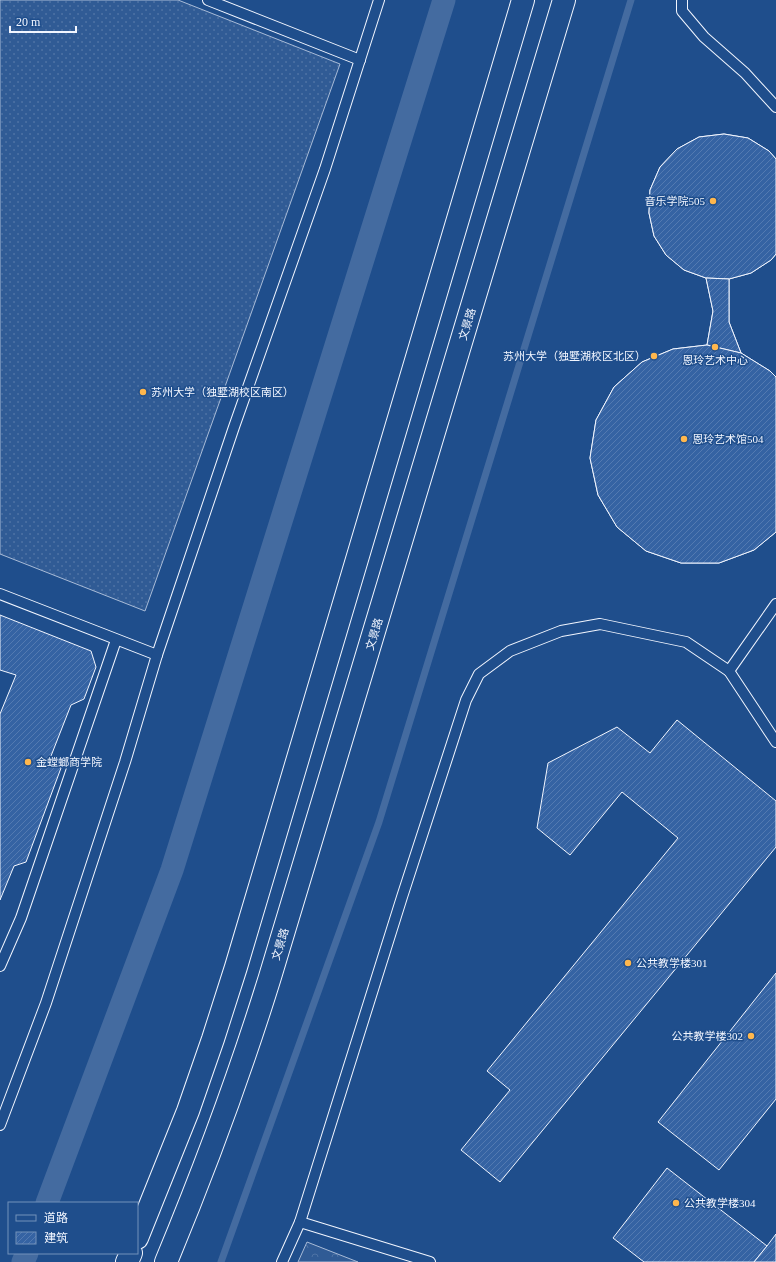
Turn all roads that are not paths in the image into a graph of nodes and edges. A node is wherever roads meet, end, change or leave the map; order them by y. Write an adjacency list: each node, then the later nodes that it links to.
1 (208, 0): 6 (lane)
2 (379, 0): 6 (lane)
3 (523, 0): 17 (main road)
4 (564, 0): 18 (main road, 文景路)
5 (682, 0): 7 (lane)
6 (360, 60): 11 (lane)
7 (776, 106)
8 (0, 594): 10 (lane)
9 (776, 604): 12 (lane)
10 (116, 640): 11 (lane); 14 (lane)
11 (157, 655): 15 (lane)
12 (729, 671): 13 (lane); 16 (lane)
13 (776, 742)
14 (0, 966)
15 (0, 1125)
16 (300, 1222): 19 (lane); 20 (lane)
17 (138, 1236)
18 (166, 1262)
19 (282, 1262)
20 (430, 1262)

